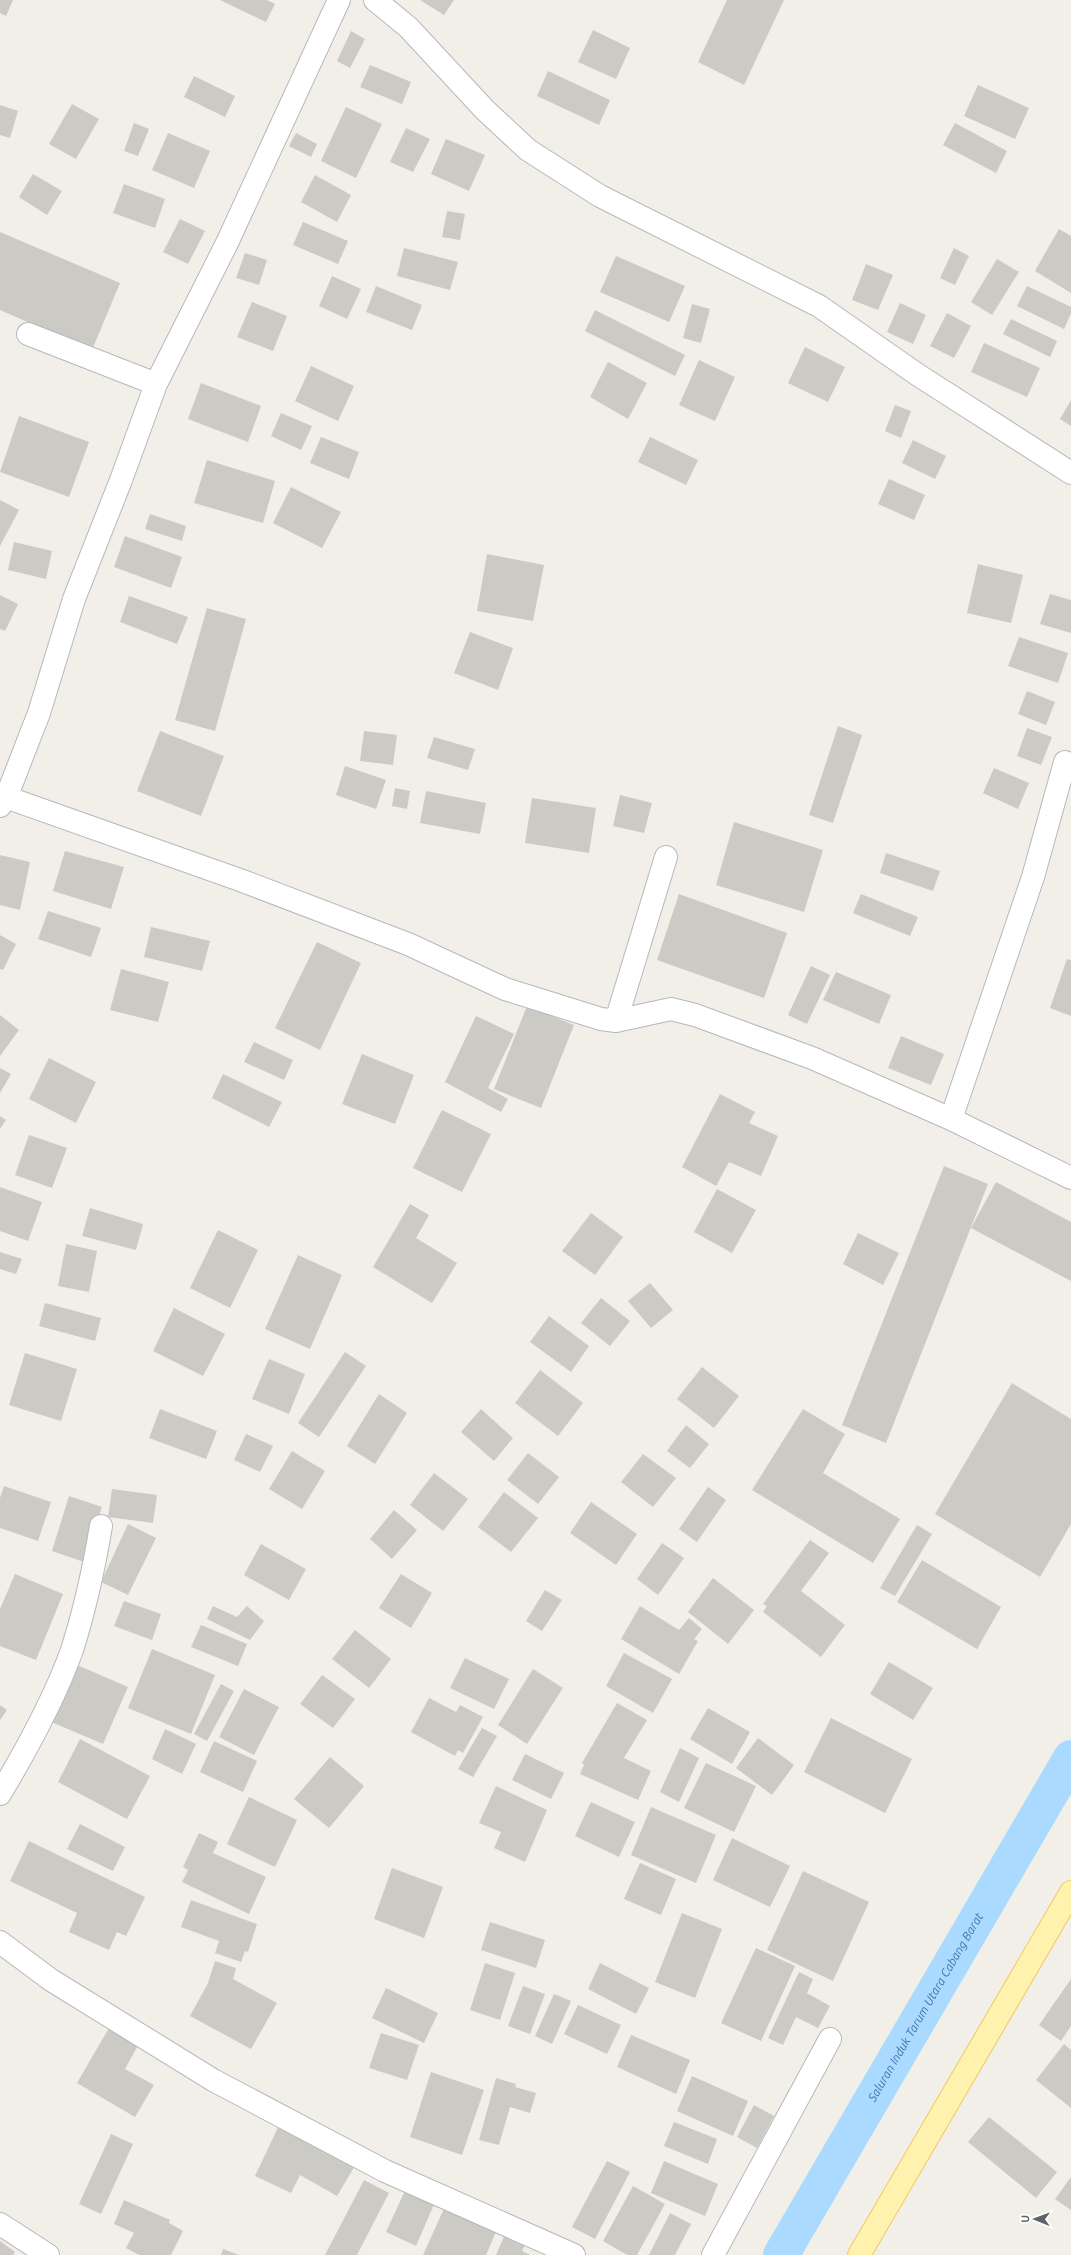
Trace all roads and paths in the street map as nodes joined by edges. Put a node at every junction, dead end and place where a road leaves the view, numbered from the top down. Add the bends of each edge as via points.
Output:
1 (339, 0) edge
2 (375, 0) edge
3 (28, 334) dead end
4 (156, 384) junction
5 (1071, 474) edge
6 (1065, 762) dead end
7 (2, 800) edge
8 (666, 857) dead end
9 (616, 1021) junction
10 (950, 1119) junction
11 (1071, 1178) edge
12 (101, 1526) dead end
13 (0, 1794) edge
14 (1071, 1892) edge
15 (0, 1942) edge
16 (830, 2039) dead end
17 (0, 2224) edge
18 (48, 2255) edge
19 (574, 2255) edge
20 (713, 2255) edge
21 (859, 2255) edge

1 - 4 street via 227,243
2 - 5 street via 408,27 485,110 528,150 600,196 819,306 918,375
3 - 4 street
4 - 7 street via 74,599 39,713
6 - 10 street via 1033,876
7 - 9 street via 240,880 408,944 505,989 601,1019
8 - 9 street
9 - 10 street via 671,1008 695,1015 812,1058
10 - 11 street
12 - 13 street via 86,1604 71,1651 50,1700
14 - 21 main road
15 - 19 street via 51,1980 213,2080 384,2171
16 - 20 street
17 - 18 street

